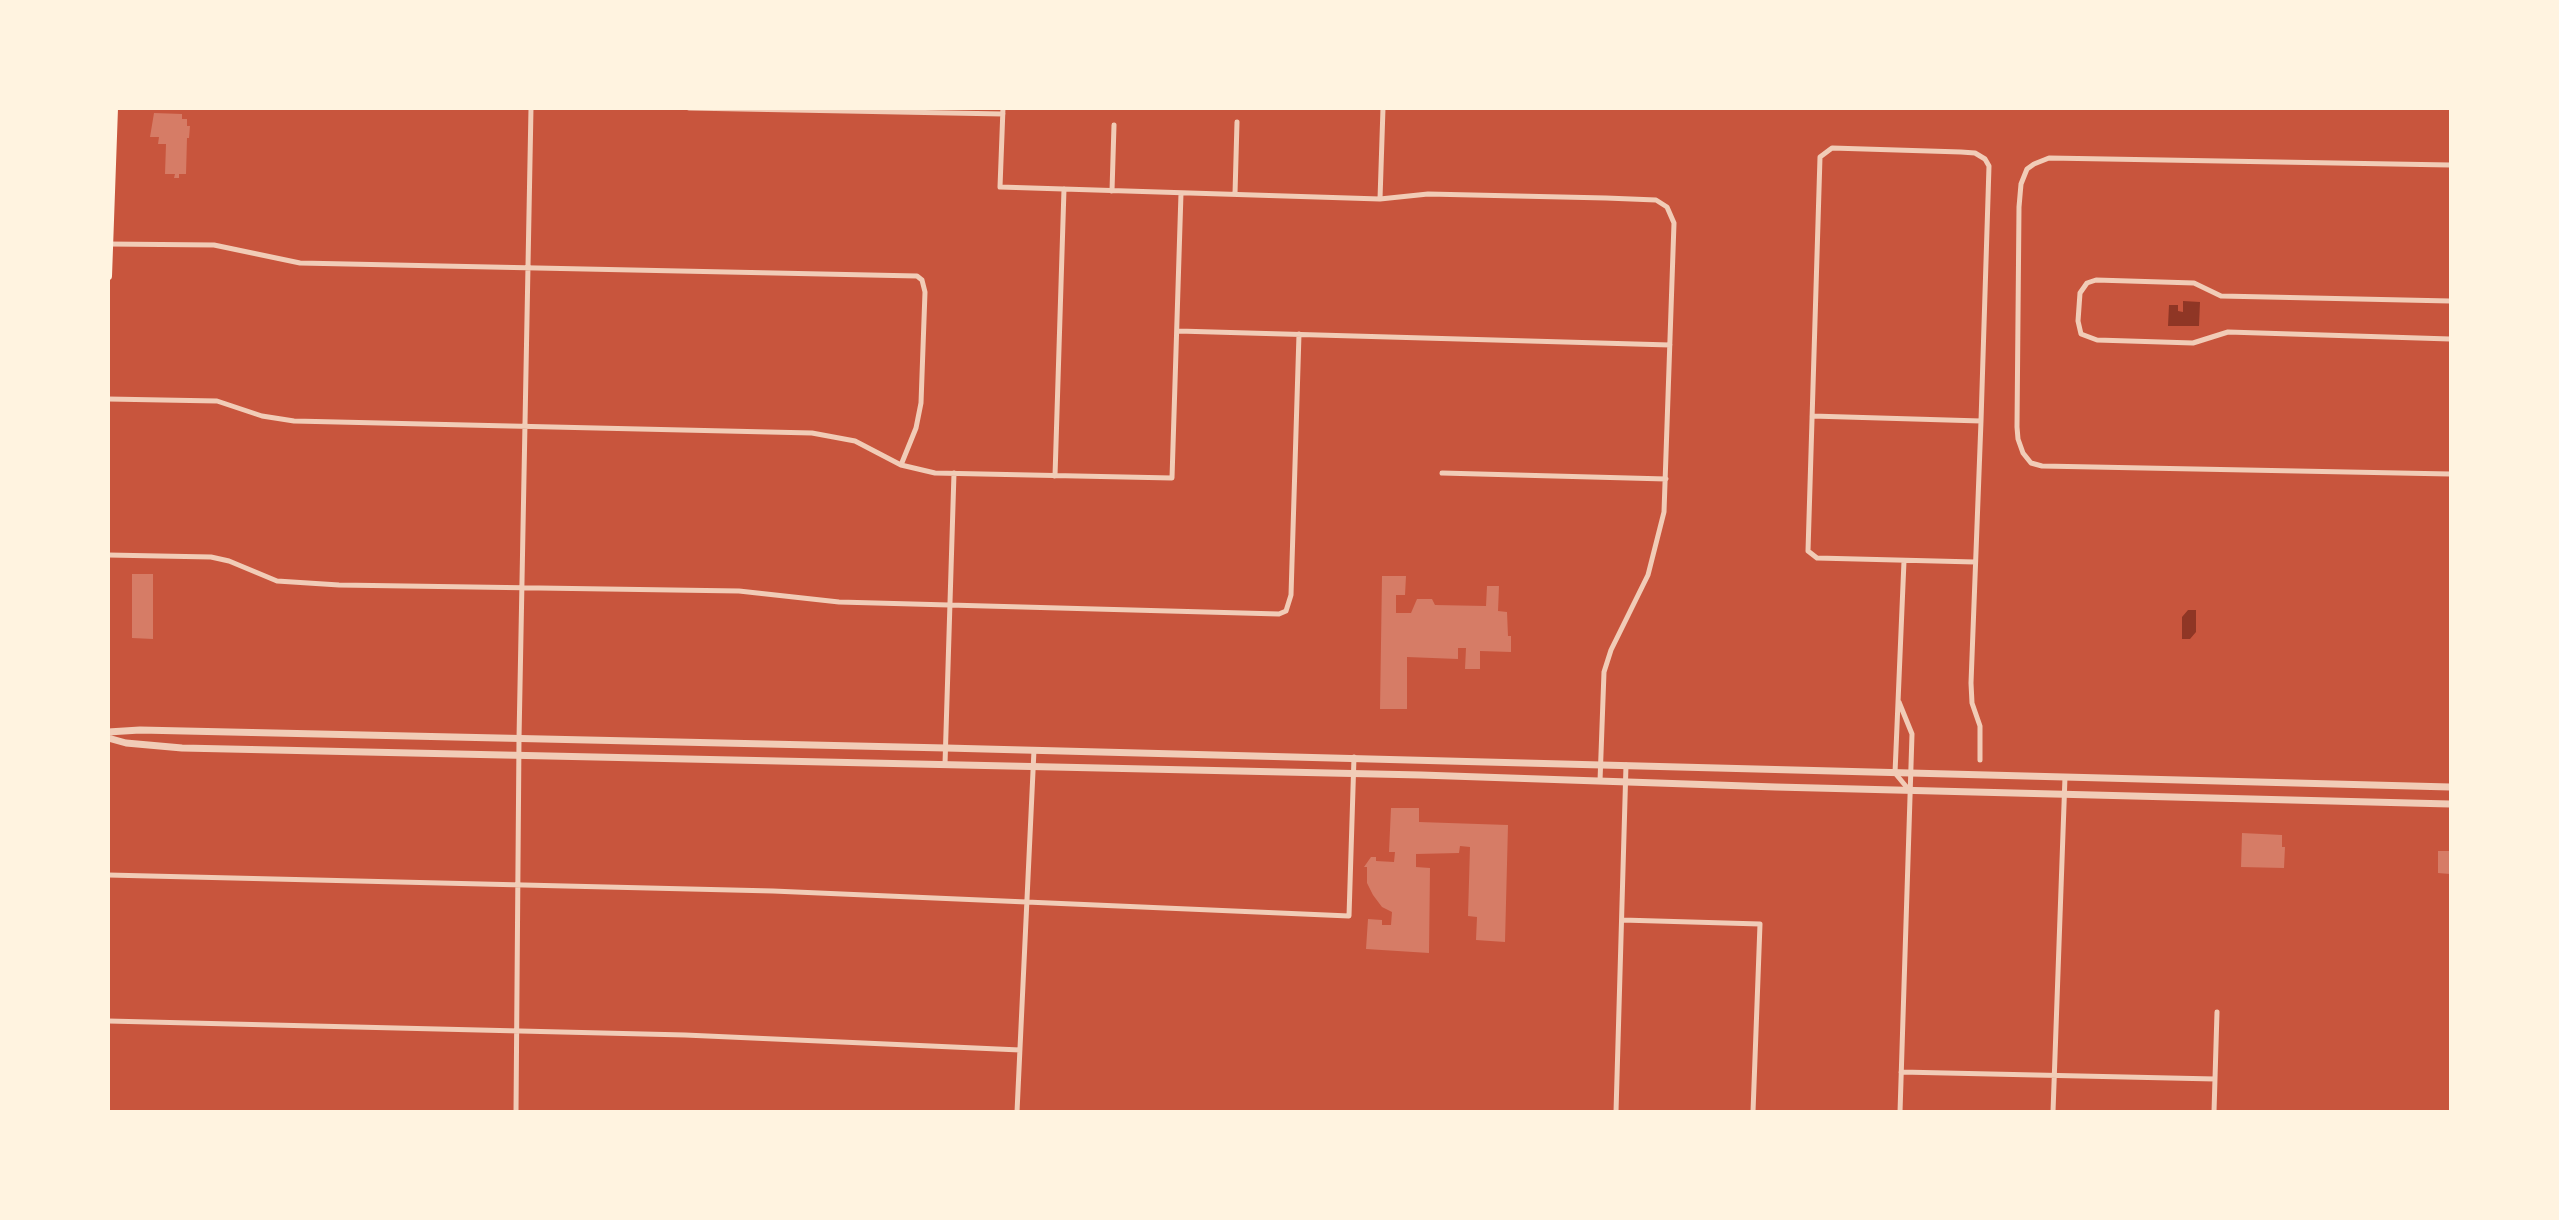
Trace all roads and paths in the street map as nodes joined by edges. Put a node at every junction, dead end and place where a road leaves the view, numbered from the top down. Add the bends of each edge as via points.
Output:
1 (114, 108) edge
2 (531, 108) edge
3 (689, 108) edge
4 (1383, 108) edge
5 (1003, 111) edge
6 (1237, 122) dead end
7 (1114, 125) dead end
8 (2451, 165) edge
9 (1064, 189) junction
10 (1112, 191) junction
11 (1181, 193) junction
12 (1235, 194) junction
13 (1380, 199) junction
14 (109, 244) edge
15 (528, 267) junction
16 (108, 276) edge
17 (2451, 300) edge
18 (1178, 331) junction
19 (1299, 334) junction
20 (2451, 339) edge
21 (1670, 345) junction
22 (108, 399) edge
23 (1812, 416) junction
24 (1981, 421) junction
25 (525, 427) junction
26 (901, 465) junction
27 (1442, 472) dead end
28 (954, 473) junction
29 (2451, 474) edge
30 (1055, 476) junction
31 (1666, 479) junction
32 (108, 555) edge
33 (1904, 561) junction
34 (1975, 562) junction
35 (522, 588) junction
36 (950, 605) junction
37 (1899, 702) junction
38 (108, 732) edge
39 (108, 738) edge
40 (519, 739) junction
41 (946, 748) junction
42 (1034, 750) junction
43 (519, 756) junction
44 (1354, 757) junction
45 (1422, 759) junction
46 (1980, 760) dead end
47 (1524, 762) junction
48 (1549, 763) junction
49 (945, 764) junction
50 (1601, 764) junction
51 (1626, 765) junction
52 (1034, 766) junction
53 (1895, 773) junction
54 (1911, 773) junction
55 (1354, 774) junction
56 (1421, 775) junction
57 (2065, 777) junction
58 (1524, 778) junction
59 (1548, 779) junction
60 (1600, 781) junction
61 (1626, 781) junction
62 (2451, 787) edge
63 (1910, 791) junction
64 (2064, 795) junction
65 (2451, 804) edge
66 (108, 875) edge
67 (518, 885) junction
68 (1027, 902) junction
69 (1622, 920) junction
70 (2217, 1012) dead end
71 (108, 1021) edge
72 (516, 1031) junction
73 (1020, 1050) junction
74 (1901, 1072) junction
75 (2054, 1075) junction
76 (2215, 1079) junction
77 (516, 1111) edge
78 (1017, 1111) edge
79 (1616, 1111) edge
80 (1754, 1111) edge
81 (1900, 1111) edge
82 (2053, 1111) edge
83 (2214, 1111) edge

1 - 14 main road
2 - 15 street
3 - 5 street
4 - 13 street
5 - 9 street via 1000,187
6 - 12 street
7 - 10 street
8 - 29 street via 2049,158 2034,164 2026,169 2019,207 2017,427 2023,453 2031,463 2042,466
9 - 10 street
9 - 30 street
10 - 11 street
11 - 12 street
11 - 18 street
12 - 13 street
13 - 21 street via 1428,194 1656,200 1667,207 1674,223
14 - 15 street via 214,245 300,263
14 - 16 main road
15 - 25 street
15 - 26 street via 910,275 922,280 922,403
17 - 20 street via 2221,296 2194,283 2096,280 2080,293 2078,321 2081,334 2097,340 2193,343 2228,332
18 - 19 street
18 - 30 street via 1171,478
19 - 21 street
19 - 36 street via 1292,595 1286,611
21 - 31 street
22 - 25 street via 217,401 294,421
23 - 24 street
23 - 24 street via 1821,157 1832,148 1907,150 1975,153 1989,166
23 - 33 street via 1808,551 1817,558
24 - 34 street
25 - 26 street via 812,433 855,441
25 - 35 street
26 - 28 street
27 - 31 street
28 - 30 street
28 - 36 street
31 - 50 street via 1664,512 1648,575 1604,672
32 - 35 street via 211,557 277,581
33 - 34 street
33 - 37 street
34 - 46 street via 1971,684 1980,726
35 - 36 street via 739,591 839,602
35 - 40 street
36 - 41 street
37 - 53 street
37 - 54 street via 1912,734
38 - 40 street
39 - 43 street via 182,748
40 - 41 street
40 - 43 street
41 - 42 street
41 - 49 street
42 - 44 street
42 - 52 street
43 - 49 street
43 - 67 street
44 - 45 street
44 - 55 street
45 - 47 street
45 - 56 street
47 - 48 street
47 - 58 street
48 - 50 street
48 - 59 street
49 - 52 street
50 - 51 street
50 - 60 street
51 - 53 street
51 - 61 street
52 - 55 street
52 - 68 street
53 - 54 street
53 - 63 street
54 - 57 street
54 - 63 street
55 - 56 street
55 - 68 street via 1349,916
56 - 58 street
57 - 62 street
57 - 64 street
58 - 59 street
59 - 60 street
60 - 61 street
61 - 63 street
61 - 69 street
63 - 64 street
63 - 74 street
64 - 65 street
64 - 75 street
66 - 67 street
67 - 68 street
67 - 72 street
68 - 73 street
69 - 79 street
69 - 80 street via 1760,924
70 - 76 street
71 - 72 street
72 - 73 street
72 - 77 street
73 - 78 street
74 - 75 street
74 - 81 street
75 - 76 street
75 - 82 street
76 - 83 street

